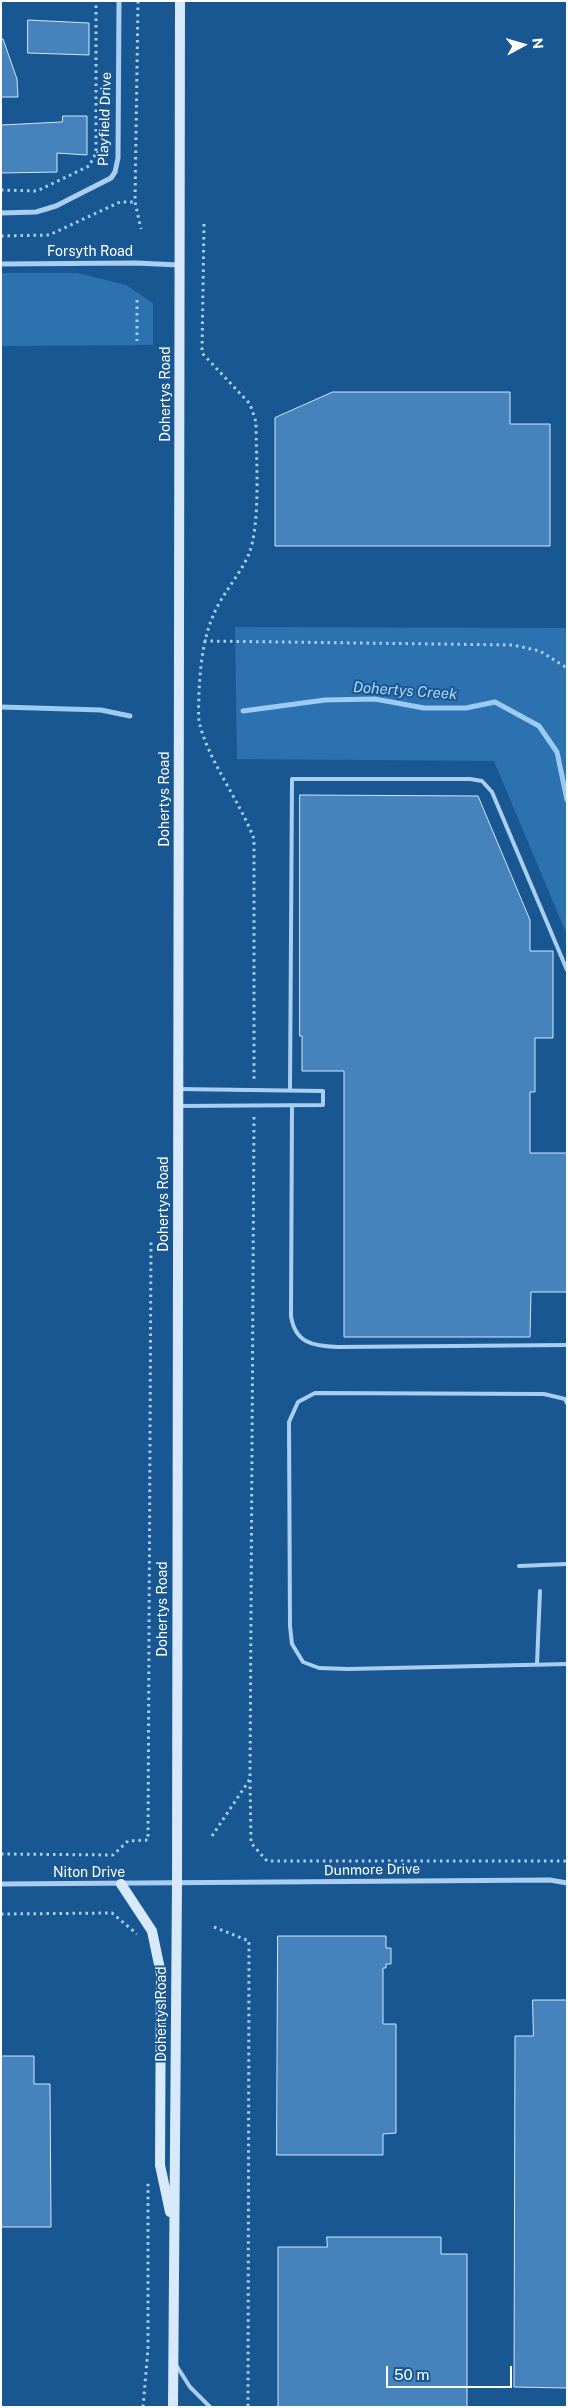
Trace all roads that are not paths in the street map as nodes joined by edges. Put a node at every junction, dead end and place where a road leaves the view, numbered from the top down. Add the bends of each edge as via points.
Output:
1 (119, 1) edge
2 (180, 1) edge
3 (1, 213) edge
4 (1, 264) edge
5 (179, 265) junction
6 (567, 970) edge
7 (178, 1089) junction
8 (290, 1090) junction
9 (292, 1105) junction
10 (178, 1106) junction
11 (567, 1345) edge
12 (567, 1403) edge
13 (567, 1564) edge
14 (519, 1566) dead end
15 (540, 1591) dead end
16 (537, 1664) junction
17 (567, 1664) edge
18 (567, 1883) edge
19 (1, 1884) edge
20 (121, 1884) junction
21 (176, 1884) junction
22 (174, 2230) junction
23 (173, 2361) junction
24 (173, 2407) edge
25 (210, 2407) edge

1 - 3 street, Playfield Drive via 116,172 101,185 56,206 36,212
2 - 5 main road, Dohertys Road
4 - 5 street, Forsyth Road
5 - 7 main road, Dohertys Road
6 - 8 lane via 487,785 470,779 292,779
7 - 8 lane
7 - 10 main road, Dohertys Road
8 - 9 lane via 323,1090 323,1105
9 - 10 lane
9 - 11 lane via 291,1316 295,1331 304,1341 318,1346
10 - 21 main road, Dohertys Road
12 - 16 lane via 565,1399 544,1394 315,1393 298,1402 289,1422 290,1626 292,1644 304,1662 319,1668 348,1670
13 - 14 lane
15 - 16 lane
16 - 17 lane
18 - 21 street, Dunmore Drive via 550,1880
19 - 20 street, Niton Drive
20 - 21 street, Niton Drive
20 - 22 main road via 152,1930 161,1974 160,2165
21 - 22 main road, Dohertys Road
22 - 23 main road, Dohertys Road
23 - 24 main road, Dohertys Road
23 - 25 lane via 190,2387

